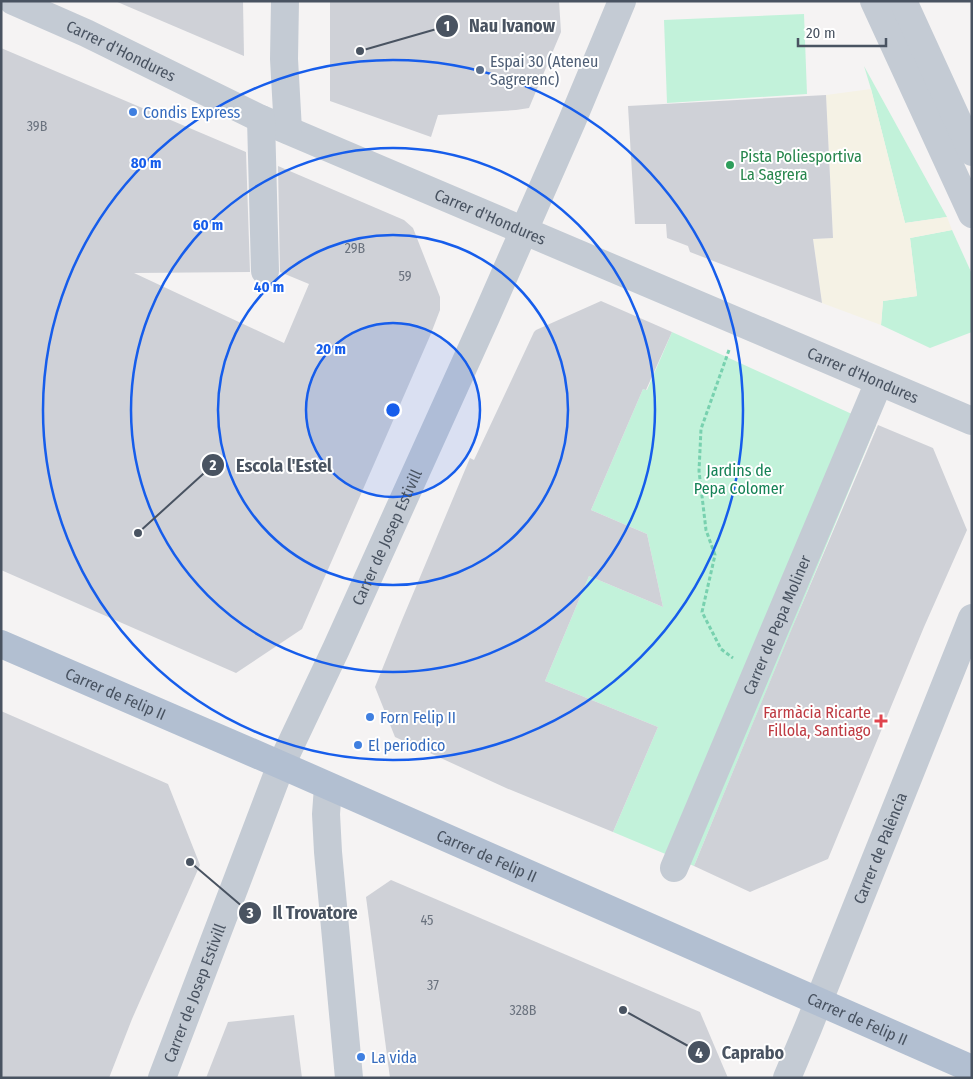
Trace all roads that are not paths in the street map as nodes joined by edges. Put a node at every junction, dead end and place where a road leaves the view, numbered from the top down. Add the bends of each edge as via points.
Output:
1 (13, 1) edge
2 (285, 1) edge
3 (622, 1) edge
4 (874, 1) edge
5 (903, 1) edge
6 (261, 119) junction
7 (288, 130) junction
8 (972, 152) edge
9 (972, 214) edge
10 (524, 230) junction
11 (265, 271) dead end
12 (879, 382) junction
13 (972, 421) edge
14 (972, 618) edge
15 (1, 644) edge
16 (281, 765) junction
17 (328, 787) junction
18 (674, 868) dead end
19 (818, 1002) junction
20 (972, 1069) edge
21 (162, 1078) edge
22 (349, 1078) edge
23 (787, 1078) edge

1 - 6 street, Carrer d'Hondures via 86,32
2 - 7 street
3 - 10 street, Carrer de Josep Estivill
4 - 9 street
5 - 8 street
6 - 7 street, Carrer d'Hondures
6 - 11 street
7 - 10 street, Carrer d'Hondures
10 - 12 street, Carrer d'Hondures
10 - 16 street, Carrer de Josep Estivill
12 - 13 street, Carrer d'Hondures
12 - 18 street, Carrer de Pepa Moliner
14 - 19 street, Carrer de Palència
15 - 16 main road, Carrer de Felip II
16 - 17 main road, Carrer de Felip II
16 - 21 street, Carrer de Josep Estivill
17 - 19 main road, Carrer de Felip II
17 - 22 street via 328,852
19 - 20 main road, Carrer de Felip II
19 - 23 street, Carrer de Palència

